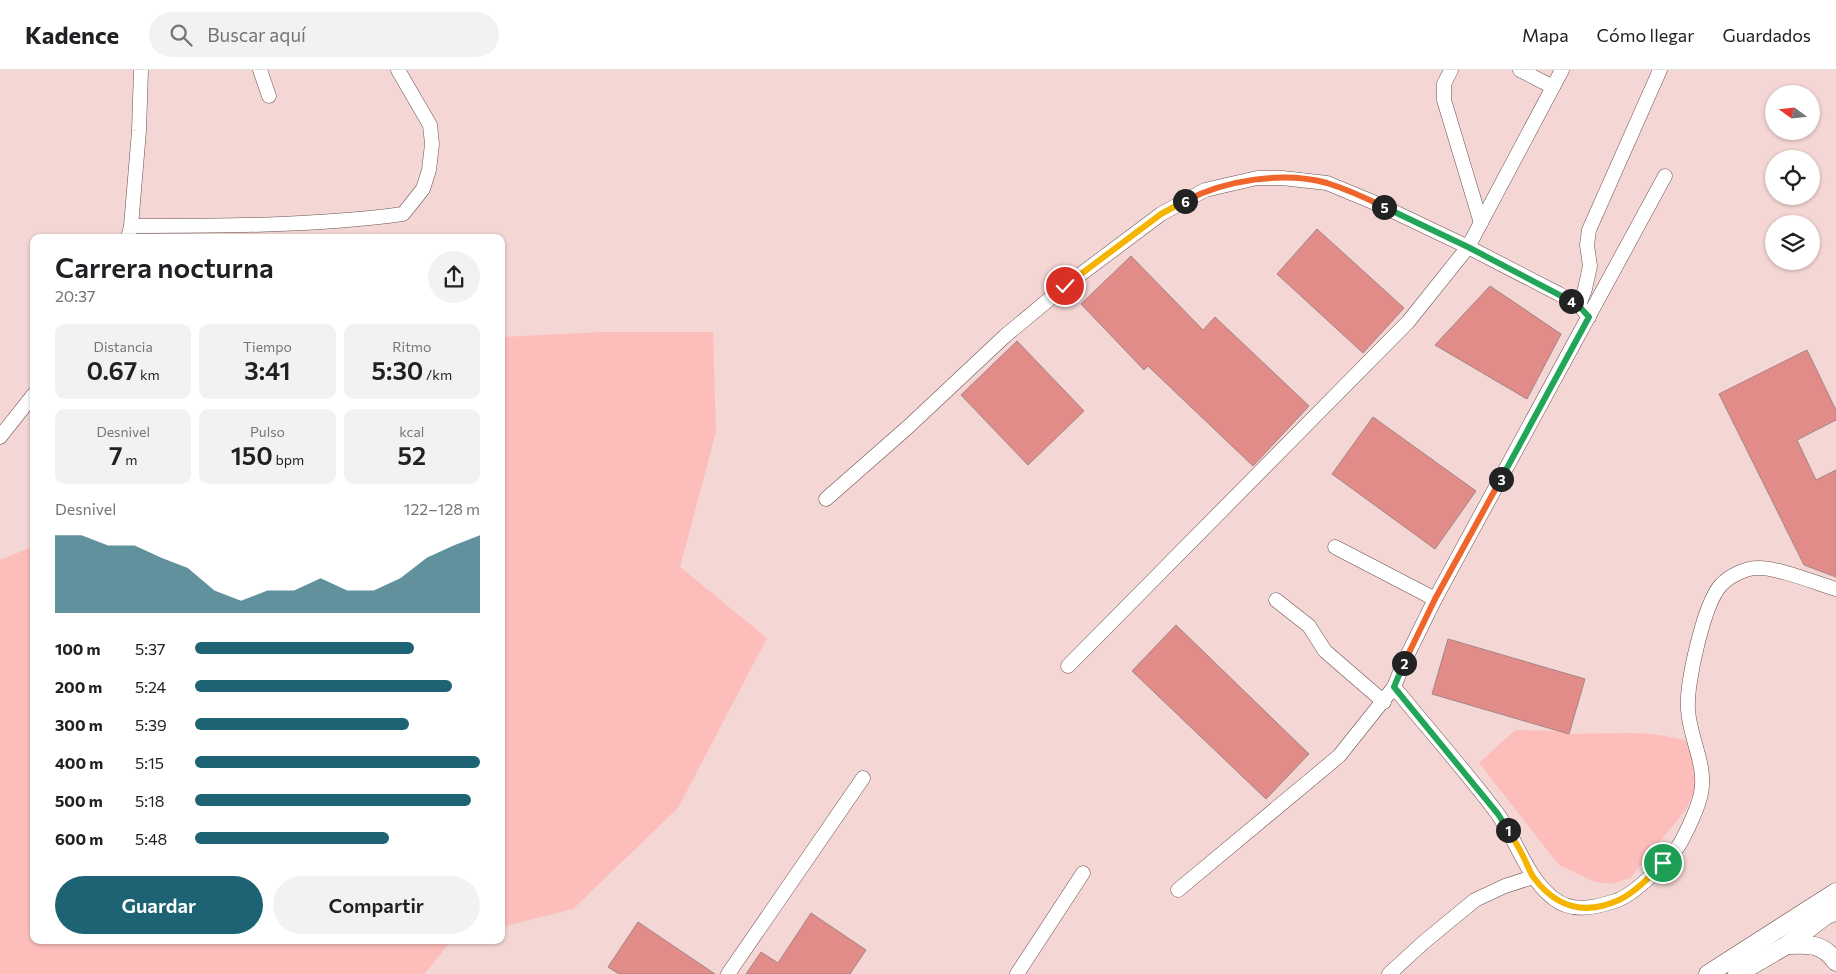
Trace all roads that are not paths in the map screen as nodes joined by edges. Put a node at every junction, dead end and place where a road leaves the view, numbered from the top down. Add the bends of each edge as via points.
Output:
1 (141, 70) edge
2 (260, 70) edge
3 (398, 70) edge
4 (1451, 70) edge
5 (1520, 70) edge
6 (1562, 70) edge
7 (1660, 70) edge
8 (1553, 87) junction
9 (269, 96) dead end
10 (1665, 176) dead end
11 (1481, 223) junction
12 (129, 232) edge
13 (1468, 247) junction
14 (1578, 305) junction
15 (1589, 317) junction
16 (30, 399) edge
17 (0, 438) edge
18 (826, 498) dead end
19 (1335, 547) dead end
20 (1836, 589) edge
21 (1435, 599) junction
22 (1276, 600) dead end
23 (1068, 666) dead end
24 (1394, 687) junction
25 (1384, 702) junction
26 (863, 778) dead end
27 (1083, 873) dead end
28 (1533, 877) junction
29 (1178, 890) dead end
30 (1836, 892) edge
31 (1836, 897) edge
32 (1817, 904) junction
33 (1836, 911) edge
34 (1787, 945) junction
35 (1836, 962) edge
36 (728, 974) edge
37 (1017, 974) edge
38 (1389, 974) edge
39 (1708, 974) edge
40 (1737, 974) edge

1 - 12 street via 139,131
2 - 9 street
3 - 12 street via 430,125 432,144 429,170 422,189 403,214
4 - 11 street via 1444,84 1444,100
5 - 8 street
6 - 8 street
7 - 14 street via 1589,230 1590,266
8 - 11 street
10 - 15 street
11 - 13 street
13 - 14 street
13 - 18 street via 1327,183 1257,178 1205,190 1161,214 1065,286
13 - 23 street via 1408,322
14 - 15 street
15 - 21 street
16 - 17 street
19 - 21 street
20 - 28 street via 1758,568 1739,572 1721,585 1710,605 1689,676 1688,711 1698,756 1701,793 1683,840 1639,887 1619,900 1600,906 1569,907 1553,898
21 - 24 street
22 - 25 street via 1309,626 1325,651
24 - 25 street
24 - 28 street via 1498,814
25 - 29 street via 1339,756
26 - 36 street
27 - 37 street
28 - 38 street via 1475,900
30 - 32 main road
31 - 32 main road
32 - 39 main road
33 - 34 main road
34 - 35 main road via 1820,947
34 - 40 main road

